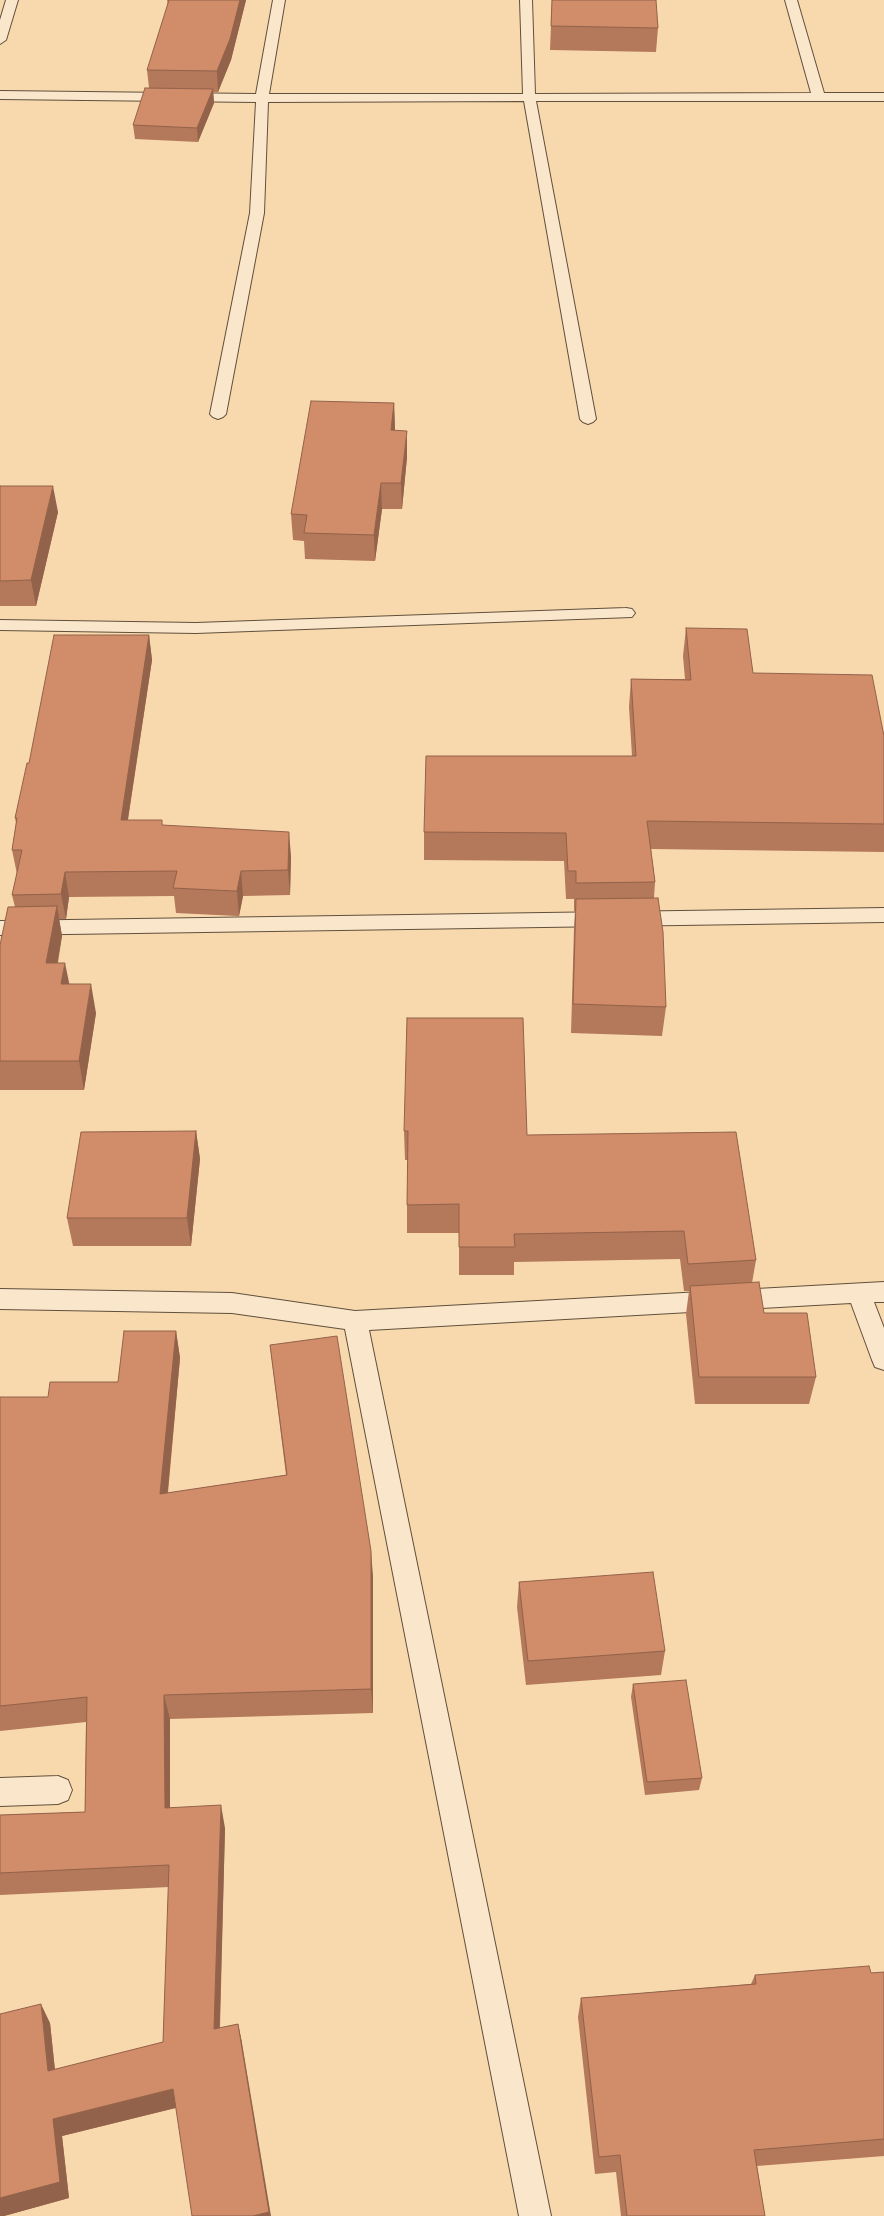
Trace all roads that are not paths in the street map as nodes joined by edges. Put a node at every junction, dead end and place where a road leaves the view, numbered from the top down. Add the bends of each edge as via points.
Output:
1 (12, 0) edge
2 (279, 0) edge
3 (526, 0) edge
4 (790, 0) edge
5 (0, 40) edge
6 (0, 94) edge
7 (529, 96) junction
8 (884, 97) edge
9 (262, 98) junction
10 (819, 98) junction
11 (218, 414) dead end
12 (588, 419) dead end
13 (626, 613) dead end
14 (0, 625) edge
15 (884, 915) edge
16 (0, 928) edge
17 (884, 1292) edge
18 (858, 1293) junction
19 (0, 1299) edge
20 (355, 1321) junction
21 (884, 1360) edge
22 (58, 1790) dead end
23 (0, 1792) edge
24 (535, 2216) edge

1 - 5 street
2 - 9 street
3 - 7 street
4 - 10 street
6 - 9 street
7 - 9 street
7 - 10 street
7 - 12 street
8 - 10 street
9 - 11 street via 257,214
13 - 14 street via 196,628
15 - 16 street
17 - 18 street
18 - 20 street
18 - 21 street
19 - 20 street via 232,1303
20 - 24 street
22 - 23 street

